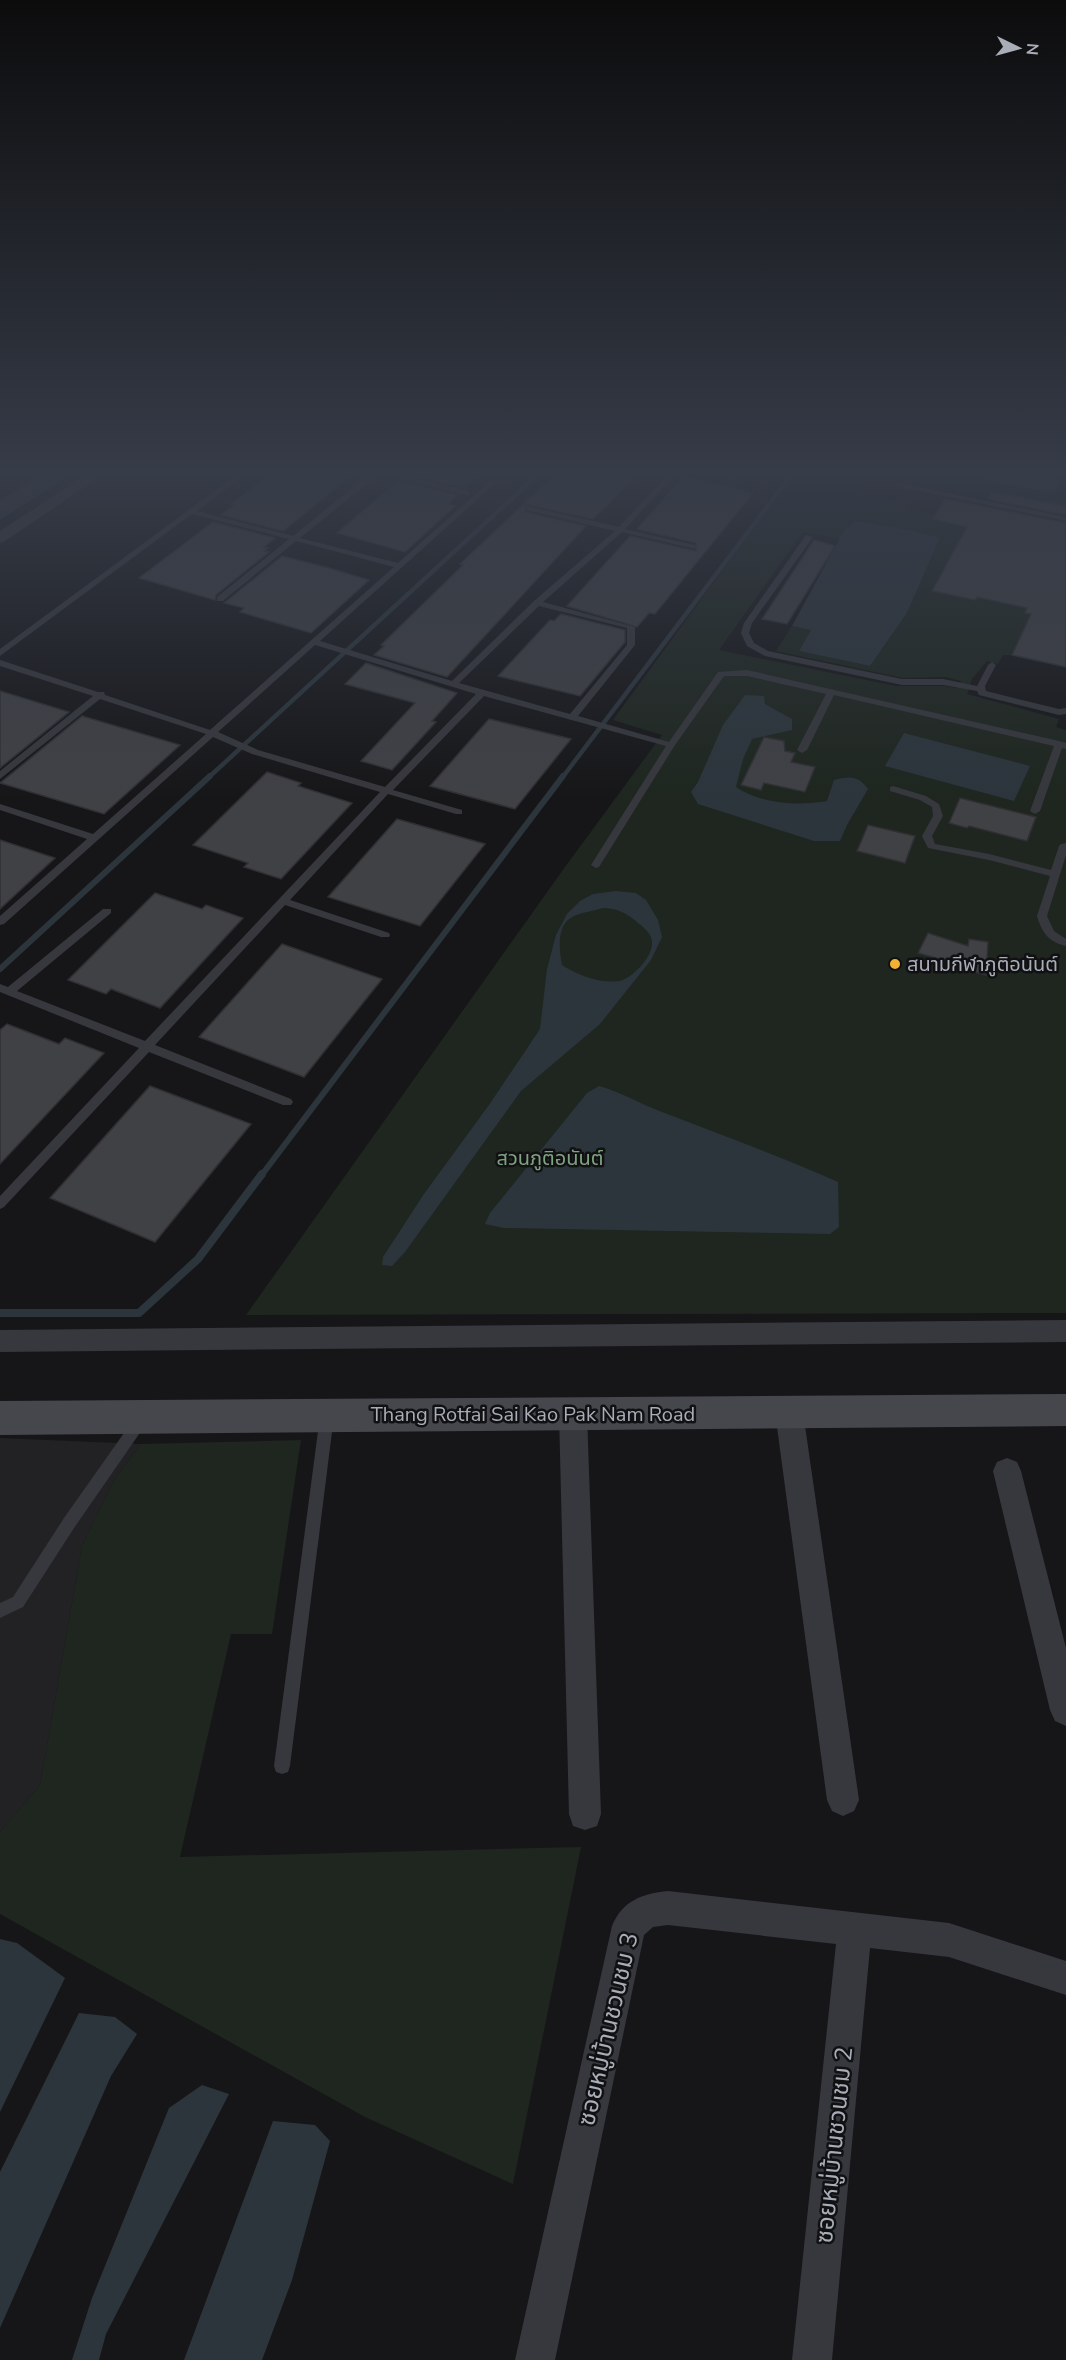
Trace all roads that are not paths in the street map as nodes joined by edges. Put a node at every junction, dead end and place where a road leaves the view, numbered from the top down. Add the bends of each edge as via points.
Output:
1 (98, 580) edge
2 (242, 580) edge
3 (383, 580) edge
4 (563, 580) edge
5 (778, 580) edge
6 (219, 599) dead end
7 (537, 603) junction
8 (313, 642) junction
9 (0, 654) edge
10 (0, 663) edge
11 (992, 665) dead end
12 (453, 685) junction
13 (981, 689) junction
14 (831, 692) junction
15 (482, 693) junction
16 (101, 694) junction
17 (1066, 711) edge
18 (572, 717) junction
19 (212, 733) junction
20 (671, 745) junction
21 (1063, 745) edge
22 (802, 750) dead end
23 (0, 776) edge
24 (893, 789) dead end
25 (387, 790) junction
26 (0, 807) edge
27 (1035, 811) dead end
28 (459, 812) dead end
29 (95, 838) junction
30 (1064, 846) dead end
31 (596, 865) dead end
32 (1053, 874) junction
33 (284, 901) junction
34 (107, 911) dead end
35 (0, 922) edge
36 (385, 934) dead end
37 (1066, 943) edge
38 (6, 989) edge
39 (148, 1046) junction
40 (287, 1102) dead end
41 (0, 1204) edge
42 (1066, 1330) edge
43 (0, 1341) edge
44 (1066, 1410) edge
45 (789, 1412) junction
46 (573, 1414) junction
47 (327, 1415) junction
48 (144, 1417) junction
49 (0, 1418) edge
50 (1007, 1471) dead end
51 (0, 1611) edge
52 (1055, 1625) edge
53 (1066, 1710) edge
54 (282, 1766) dead end
55 (843, 1800) dead end
56 (585, 1814) dead end
57 (855, 1929) junction
58 (1066, 1978) edge
59 (535, 2360) edge
60 (812, 2360) edge

1 - 9 lane
2 - 6 lane
3 - 8 lane
4 - 7 lane
5 - 13 lane via 745,633 750,644 765,653 902,682 943,682
7 - 12 lane
7 - 18 lane via 631,627 632,645
8 - 12 lane
8 - 19 lane
10 - 16 lane
11 - 13 lane
12 - 15 lane
13 - 17 lane via 982,693 996,697
14 - 20 lane via 747,673 722,674
14 - 21 lane
14 - 22 lane
15 - 18 lane
15 - 25 lane
16 - 19 lane
16 - 23 lane
18 - 20 lane
19 - 25 lane via 255,752
19 - 29 lane
20 - 31 lane
21 - 27 lane
24 - 32 lane via 936,806 938,816 927,836 932,846
25 - 28 lane
25 - 33 lane
26 - 29 lane
29 - 35 lane
30 - 32 lane
32 - 37 lane via 1042,916 1054,940
33 - 36 lane
33 - 39 lane
34 - 38 lane
38 - 39 lane
39 - 40 lane
39 - 41 lane
42 - 43 street
44 - 45 main road, Thang Rotfai Sai Kao Pak Nam Road
45 - 46 main road, Thang Rotfai Sai Kao Pak Nam Road
45 - 55 street
46 - 47 main road, Thang Rotfai Sai Kao Pak Nam Road
46 - 56 street
47 - 48 main road, Thang Rotfai Sai Kao Pak Nam Road
47 - 54 lane
48 - 49 main road, Thang Rotfai Sai Kao Pak Nam Road
48 - 51 lane via 18,1602
50 - 52 street
52 - 53 street
57 - 58 street, ซอยหมู่บ้านชวนชม 3 via 949,1940
57 - 59 street, ซอยหมู่บ้านชวนชม 3 via 668,1908 645,1911 629,1926
57 - 60 street, ซอยหมู่บ้านชวนชม 2

